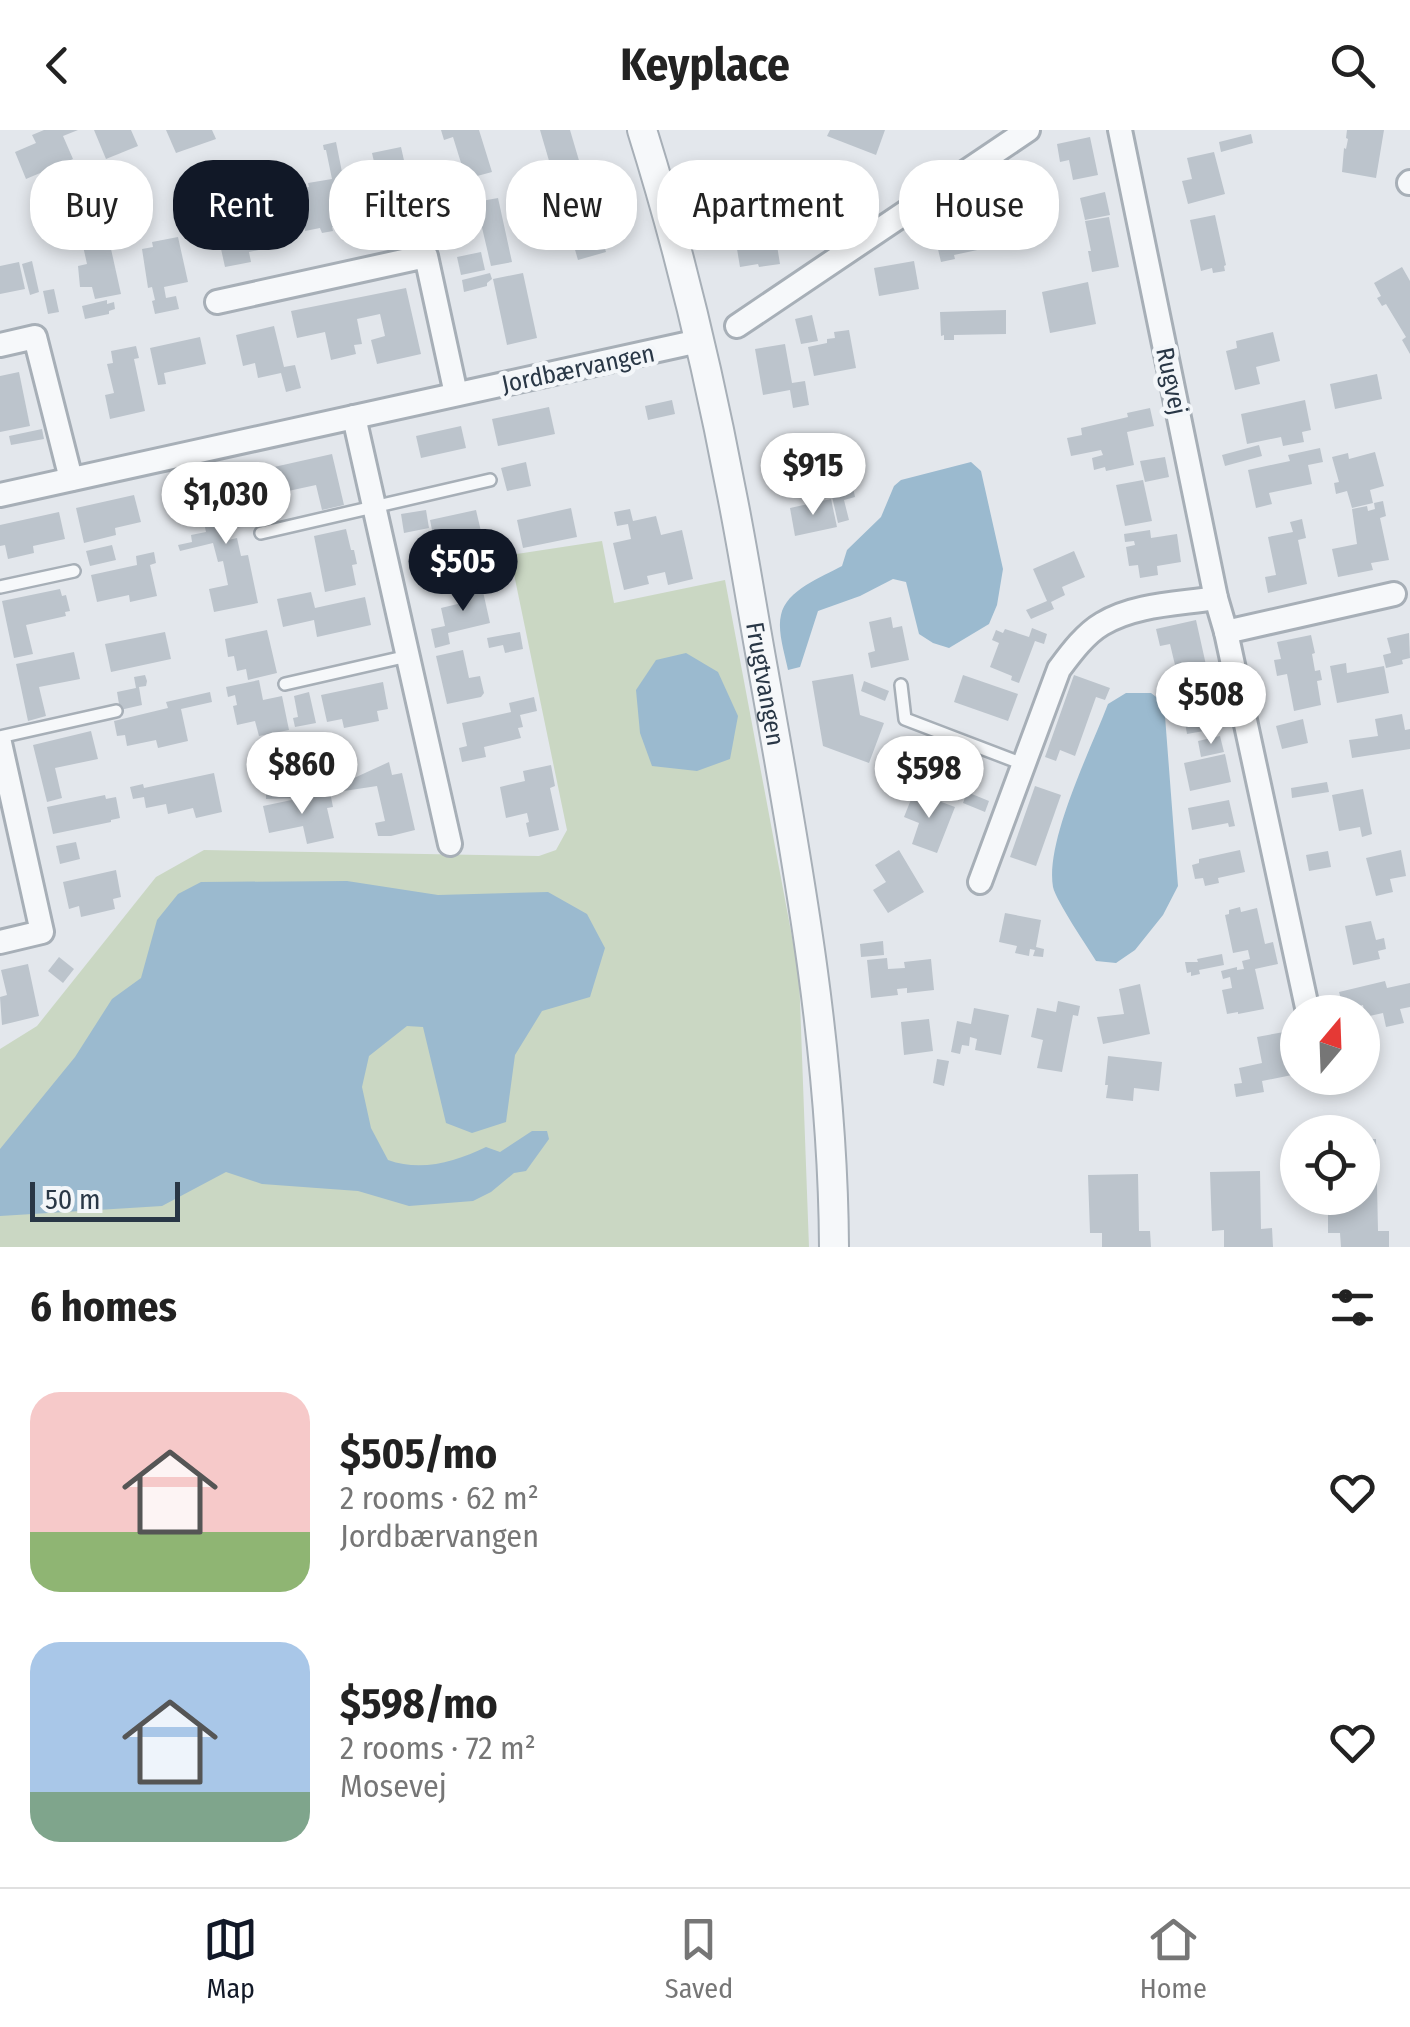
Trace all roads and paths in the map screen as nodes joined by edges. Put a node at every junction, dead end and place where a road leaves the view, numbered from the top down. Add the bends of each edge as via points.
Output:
1 (642, 130) edge
2 (1028, 130) edge
3 (1120, 130) edge
4 (216, 302) dead end
5 (737, 326) dead end
6 (700, 341) junction
7 (0, 344) edge
8 (456, 394) junction
9 (354, 417) junction
10 (71, 479) junction
11 (490, 480) dead end
12 (0, 495) edge
13 (374, 507) junction
14 (261, 533) dead end
15 (74, 571) dead end
16 (0, 588) edge
17 (1394, 594) dead end
18 (1216, 598) junction
19 (1226, 632) junction
20 (408, 656) junction
21 (285, 684) dead end
22 (901, 686) dead end
23 (116, 712) dead end
24 (0, 740) edge
25 (1024, 764) junction
26 (450, 844) dead end
27 (980, 882) dead end
28 (0, 942) edge
29 (1304, 995) edge
30 (834, 1247) edge

1 - 6 street, Frugtvangen
2 - 5 street
3 - 18 street, Rugvej
4 - 8 street via 426,256
6 - 8 street, Jordbærvangen
6 - 30 street, Frugtvangen via 813,966
7 - 10 street via 36,337
8 - 9 street, Jordbærvangen
9 - 10 street, Jordbærvangen
9 - 13 street
10 - 12 street, Jordbærvangen
11 - 13 lane
13 - 14 lane
13 - 20 street
15 - 16 lane
17 - 19 street
18 - 19 street, Rugvej
18 - 25 street via 1134,610 1100,625 1058,669
19 - 29 street, Rugvej
20 - 21 lane
20 - 26 street
22 - 25 lane via 905,720
23 - 24 lane
24 - 28 street via 42,932
25 - 27 street

